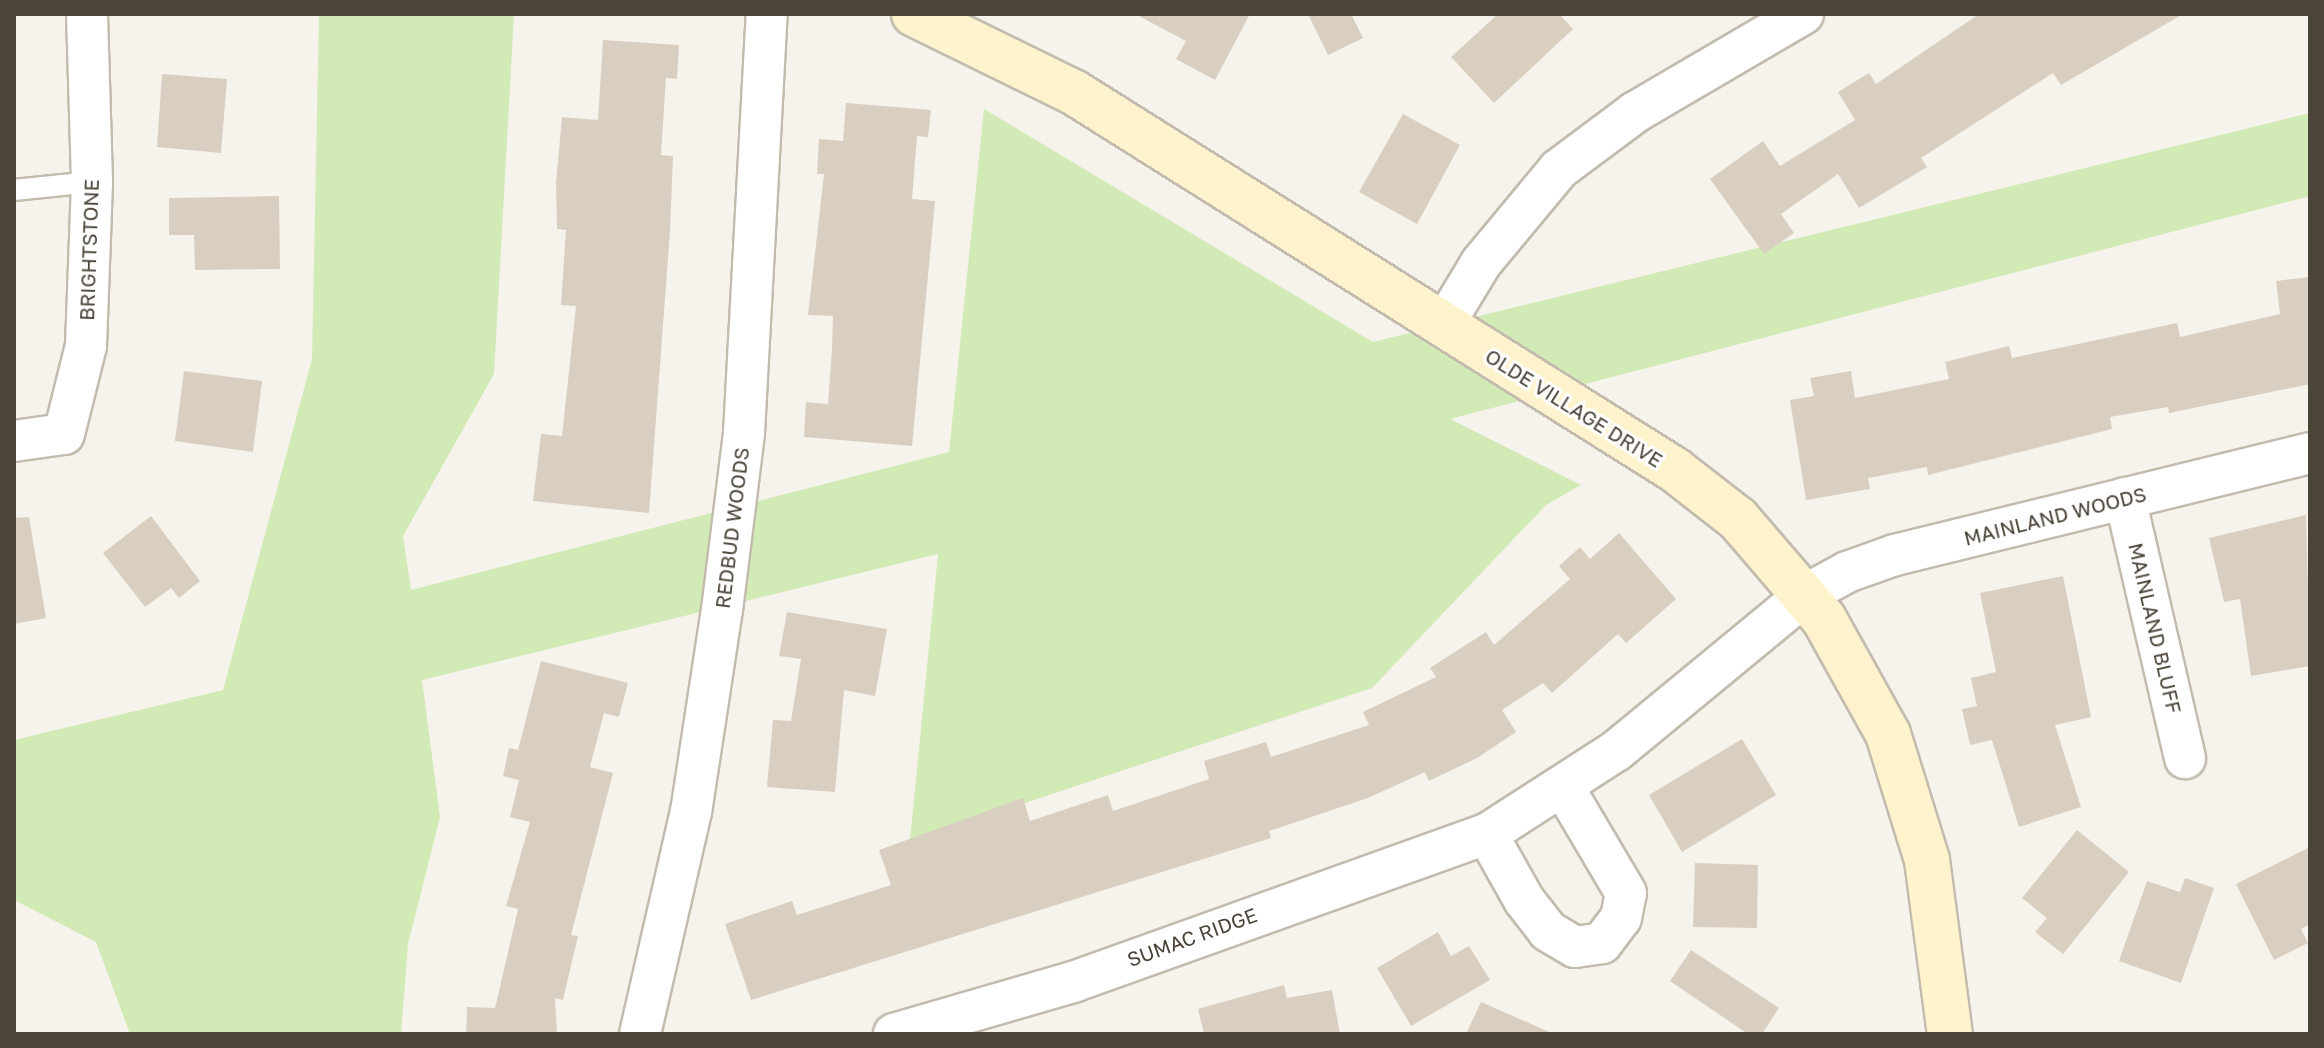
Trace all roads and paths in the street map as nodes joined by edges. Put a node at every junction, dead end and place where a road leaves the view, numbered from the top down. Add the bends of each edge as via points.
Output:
1 (87, 14) edge
2 (767, 14) edge
3 (914, 14) edge
4 (1803, 14) edge
5 (92, 182) junction
6 (14, 190) edge
7 (1443, 326) junction
8 (14, 441) edge
9 (2310, 453) edge
10 (2125, 498) junction
11 (1805, 595) junction
12 (2185, 758) dead end
13 (1564, 788) junction
14 (1487, 834) junction
15 (640, 1034) edge
16 (894, 1034) edge
17 (1950, 1034) edge

1 - 5 street, BRIGHTSTONE
2 - 15 street, REDBUD WOODS via 744,433 722,610 691,812
3 - 7 street, OLDE VILLAGE DRIVE via 1075,93
4 - 7 street via 1634,113 1559,169 1481,263
5 - 6 lane
5 - 8 street, BRIGHTSTONE via 86,346 64,434
7 - 11 street, OLDE VILLAGE DRIVE via 1675,470 1738,519
9 - 10 street, MAINLAND WOODS
10 - 11 street, MAINLAND WOODS via 1895,555
10 - 12 street, MAINLAND BLUFF
11 - 13 street, SUMAC RIDGE
11 - 17 street, OLDE VILLAGE DRIVE via 1859,675 1911,796 1927,860
13 - 14 street, SUMAC RIDGE
13 - 14 street via 1626,893 1621,918 1602,943 1575,947 1548,931
14 - 16 street, SUMAC RIDGE via 1073,982

